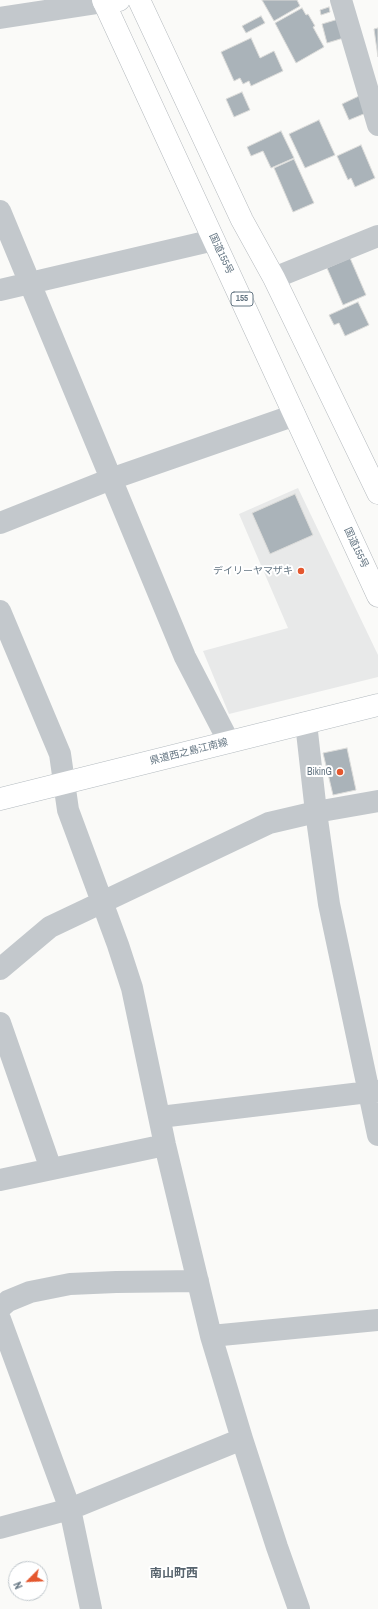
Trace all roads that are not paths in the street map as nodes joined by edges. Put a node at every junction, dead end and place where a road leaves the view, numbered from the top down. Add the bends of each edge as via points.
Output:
1 (139, 0) edge
2 (341, 0) edge
3 (108, 1) edge
4 (0, 18) edge
5 (378, 125) edge
6 (0, 211) edge
7 (378, 236) edge
8 (214, 240) junction
9 (274, 278) junction
10 (30, 282) junction
11 (0, 290) edge
12 (295, 415) junction
13 (111, 480) junction
14 (378, 493) edge
15 (0, 523) edge
16 (378, 596) edge
17 (0, 611) edge
18 (378, 705) edge
19 (306, 723) junction
20 (229, 742) junction
21 (64, 784) junction
22 (0, 799) edge
23 (378, 801) edge
24 (316, 812) junction
25 (102, 903) junction
26 (0, 969) edge
27 (0, 1023) edge
28 (374, 1092) edge
29 (160, 1117) junction
30 (378, 1135) edge
31 (165, 1145) junction
32 (51, 1169) junction
33 (0, 1180) edge
34 (198, 1281) junction
35 (0, 1308) edge
36 (0, 1319) edge
37 (378, 1320) edge
38 (211, 1336) junction
39 (242, 1439) junction
40 (70, 1509) junction
41 (0, 1528) edge
42 (91, 1609) edge
43 (299, 1609) edge

1 - 9 main road via 242,220
2 - 5 street
3 - 4 street
3 - 8 main road, 国道155号 / 155
6 - 10 street
7 - 9 street
8 - 10 street
8 - 12 main road, 国道155号 / 155
9 - 14 main road
10 - 11 street
10 - 13 street
12 - 13 street
12 - 16 main road, 国道155号 / 155
13 - 15 street
13 - 20 street via 185,657
17 - 21 street via 60,754
18 - 19 main road, 県道西之島江南線
19 - 20 main road, 県道西之島江南線
19 - 24 street
20 - 21 main road, 県道西之島江南線
21 - 22 main road, 県道西之島江南線
21 - 25 street via 68,810
23 - 24 street
24 - 25 street via 269,823
24 - 28 street via 329,904
25 - 26 street via 50,927
25 - 29 street via 132,988
27 - 32 street
28 - 29 street
28 - 30 street
29 - 31 street
31 - 32 street
31 - 34 street
32 - 33 street
34 - 35 street via 70,1284 30,1292 8,1301
34 - 38 street
36 - 40 street
37 - 38 street
38 - 39 street
39 - 40 street
39 - 43 street
40 - 41 street
40 - 42 street

